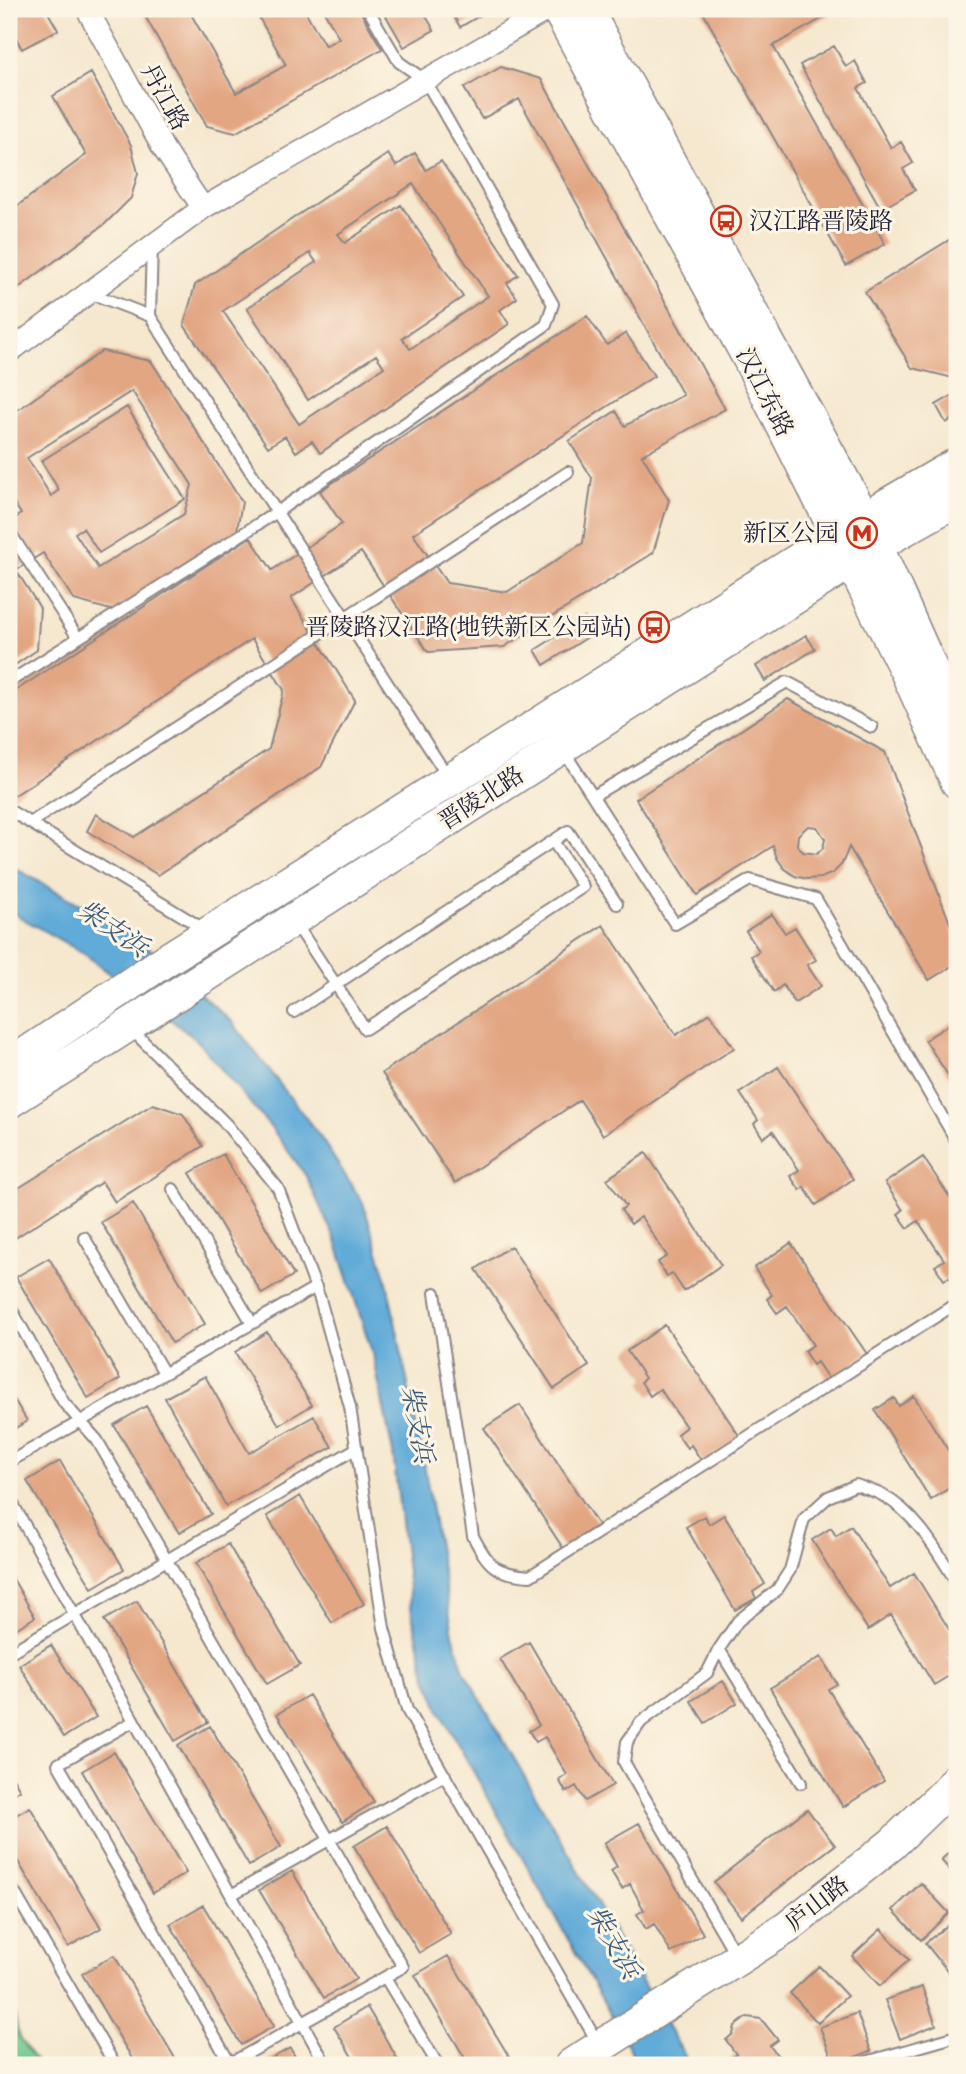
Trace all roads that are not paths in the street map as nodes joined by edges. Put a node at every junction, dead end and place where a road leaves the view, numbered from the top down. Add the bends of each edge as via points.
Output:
1 (87, 9) edge
2 (368, 9) edge
3 (549, 9) edge
4 (558, 9) edge
5 (586, 9) edge
6 (425, 80) junction
7 (203, 208) junction
8 (152, 245) junction
9 (89, 292) junction
10 (150, 316) junction
11 (9, 352) edge
12 (957, 464) edge
13 (568, 472) dead end
14 (957, 500) edge
15 (277, 513) junction
16 (9, 531) edge
17 (871, 532) junction
18 (844, 549) junction
19 (345, 617) junction
20 (78, 638) junction
21 (9, 682) edge
22 (957, 726) edge
23 (872, 727) dead end
24 (562, 747) junction
25 (450, 780) junction
26 (957, 782) edge
27 (593, 796) junction
28 (9, 810) edge
29 (30, 823) junction
30 (553, 841) junction
31 (617, 904) dead end
32 (293, 919) junction
33 (209, 933) junction
34 (336, 985) junction
35 (294, 1012) dead end
36 (140, 1017) junction
37 (9, 1065) edge
38 (9, 1102) edge
39 (957, 1142) edge
40 (173, 1189) dead end
41 (84, 1237) dead end
42 (316, 1287) junction
43 (435, 1293) dead end
44 (957, 1303) edge
45 (9, 1306) edge
46 (252, 1323) junction
47 (164, 1373) junction
48 (80, 1421) junction
49 (357, 1448) junction
50 (9, 1462) edge
51 (9, 1497) edge
52 (166, 1560) junction
53 (957, 1583) edge
54 (74, 1615) junction
55 (719, 1649) junction
56 (9, 1653) edge
57 (134, 1721) junction
58 (445, 1776) junction
59 (801, 1783) dead end
60 (952, 1790) edge
61 (330, 1840) junction
62 (9, 1883) edge
63 (231, 1895) junction
64 (738, 1959) junction
65 (385, 1977) junction
66 (302, 2022) junction
67 (957, 2036) edge
68 (606, 2044) junction
69 (115, 2065) edge
70 (229, 2065) edge
71 (326, 2065) edge
72 (438, 2065) edge
73 (571, 2065) edge
74 (863, 2065) edge

1 - 7 street, 丹江路 via 163,148
2 - 6 lane via 398,62
3 - 6 street
4 - 18 main road, 汉江东路 via 748,357
5 - 17 main road, 汉江东路
6 - 7 street
6 - 15 lane via 553,304 546,325
7 - 8 street
8 - 9 street
8 - 10 lane
9 - 10 lane
9 - 11 street
10 - 15 lane
12 - 17 main road, 晋陵北路
13 - 19 lane
14 - 17 main road, 晋陵北路
15 - 19 lane
15 - 20 lane
16 - 20 lane
17 - 18 main road, 晋陵北路
17 - 22 main road, 汉江东路
18 - 24 main road, 晋陵北路
18 - 25 main road, 晋陵北路
18 - 26 main road, 汉江东路
19 - 25 lane
19 - 29 lane
20 - 21 lane
23 - 27 lane via 787,682
24 - 27 lane
24 - 32 main road, 晋陵北路
25 - 33 main road, 晋陵北路
27 - 39 lane via 675,924 750,880 816,899
28 - 29 lane
29 - 33 lane
30 - 31 lane via 568,831
30 - 34 lane
30 - 34 lane via 583,887 365,1029
32 - 34 lane
32 - 36 main road, 晋陵北路
33 - 37 main road, 晋陵北路
34 - 35 lane
36 - 38 main road, 晋陵北路
36 - 42 lane via 278,1188
40 - 46 lane
41 - 47 lane
42 - 46 lane
42 - 49 lane via 351,1407
43 - 44 lane via 473,1536 485,1560 506,1574 530,1576
45 - 48 lane via 64,1402
46 - 47 lane
47 - 48 lane
48 - 50 lane
48 - 52 lane via 97,1440
49 - 52 lane
49 - 58 lane via 384,1628 407,1710
51 - 54 lane
52 - 54 lane
52 - 61 lane
53 - 55 lane via 911,1517 882,1496 856,1485 828,1497 804,1519 790,1570 777,1590 738,1621
54 - 56 lane
54 - 57 lane
55 - 59 lane
55 - 64 lane via 707,1673 641,1722 627,1742 624,1762
57 - 63 lane
57 - 70 lane via 58,1764
58 - 61 lane
58 - 68 lane
60 - 64 main road, 庐山路 via 788,1927
61 - 63 lane
61 - 65 lane via 403,1967
62 - 69 lane
63 - 66 lane
64 - 68 main road, 庐山路
65 - 66 lane
65 - 72 lane
66 - 70 lane
66 - 71 lane
67 - 74 lane
68 - 73 main road

